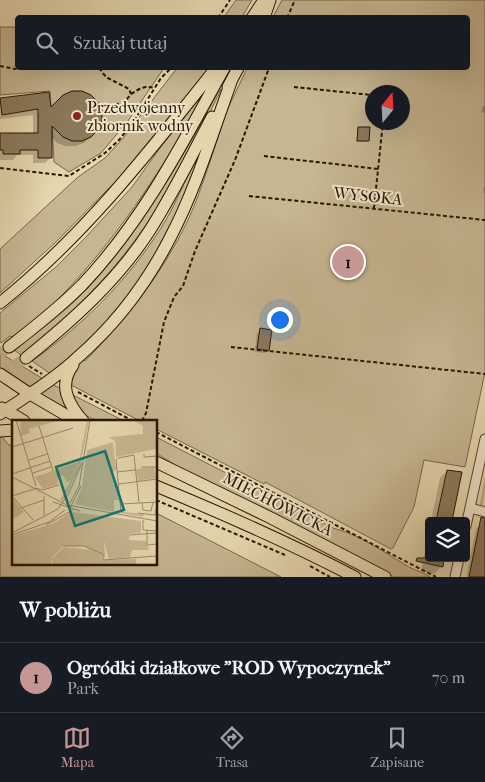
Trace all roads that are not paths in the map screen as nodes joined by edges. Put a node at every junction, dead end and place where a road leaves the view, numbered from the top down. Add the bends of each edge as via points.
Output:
1 (264, 0) edge
2 (270, 0) edge
3 (254, 15) edge
4 (265, 15) edge
5 (214, 70) edge
6 (223, 70) edge
7 (237, 70) edge
8 (231, 82) junction
9 (0, 303) edge
10 (9, 347) tunnel mouth
11 (26, 358) tunnel mouth
12 (77, 359) junction
13 (0, 374) edge
14 (30, 394) junction
15 (2, 410) edge
16 (22, 420) edge
17 (74, 420) edge
18 (82, 420) edge
19 (485, 439) edge
20 (158, 463) edge
21 (158, 487) edge
22 (470, 508) junction
23 (485, 512) edge
24 (468, 517) edge
25 (458, 562) edge
26 (355, 577) edge
27 (385, 577) edge
28 (455, 577) edge

1 - 3 main road
2 - 4 main road
5 - 9 main road via 93,217 41,269
6 - 10 main road via 166,172 120,239 75,291
7 - 8 main road
8 - 11 main road via 150,231 100,292
8 - 12 main road via 193,187 166,247 129,302
12 - 14 main road
12 - 18 main road via 68,372 65,386 69,403
13 - 14 main road
14 - 15 main road
14 - 17 main road
15 - 16 main road
19 - 22 street
20 - 27 main road, MIECHOWICKA
21 - 26 main road, MIECHOWICKA via 251,525
22 - 23 street
22 - 24 street
25 - 28 street

